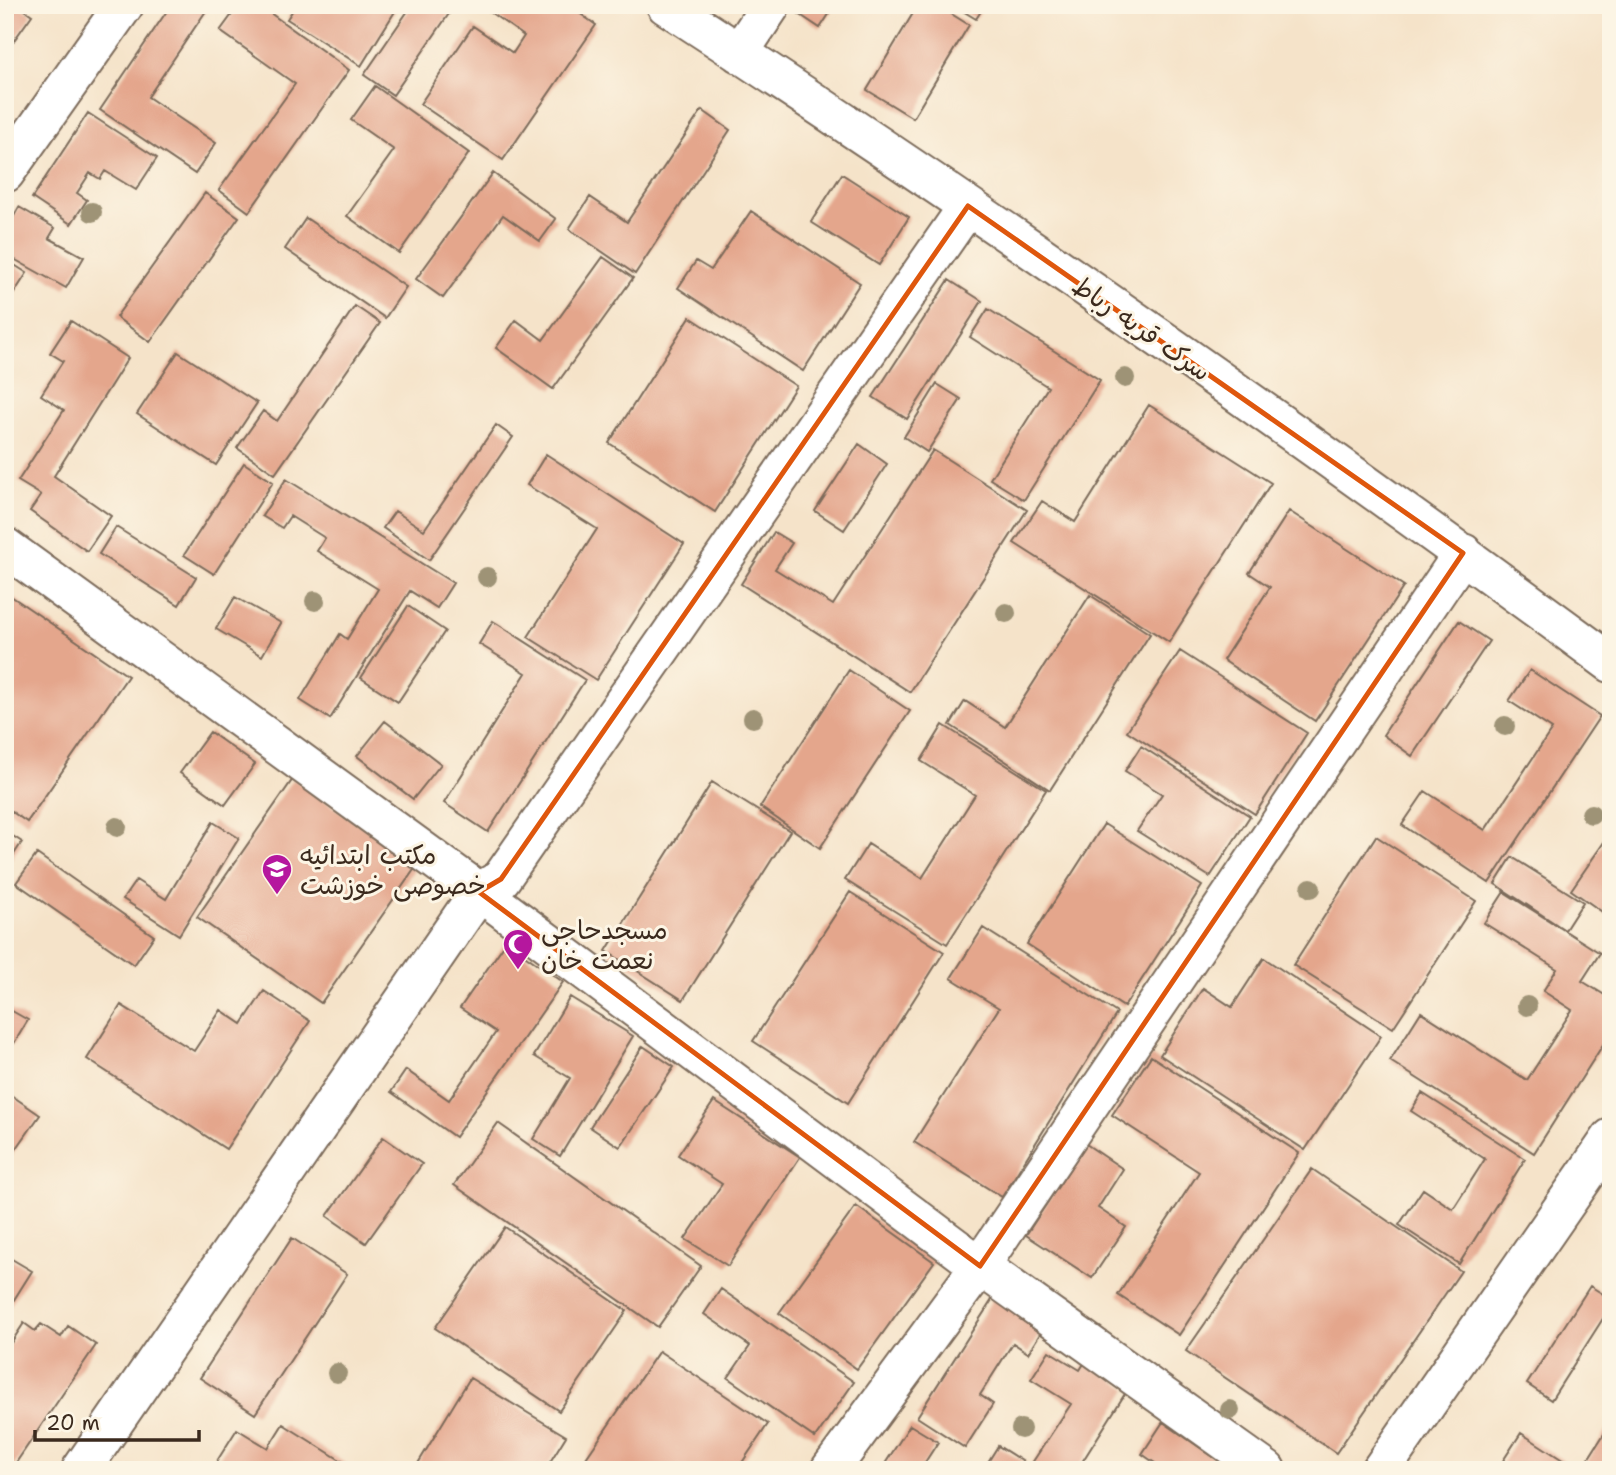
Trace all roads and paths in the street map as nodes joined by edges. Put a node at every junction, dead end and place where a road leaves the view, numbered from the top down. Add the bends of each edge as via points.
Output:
1 (124, 5) edge
2 (666, 5) edge
3 (771, 5) edge
4 (738, 52) junction
5 (5, 173) edge
6 (968, 206) junction
7 (5, 547) edge
8 (1462, 554) junction
9 (1611, 663) edge
10 (479, 892) junction
11 (1611, 1138) edge
12 (980, 1266) junction
13 (81, 1470) edge
14 (830, 1470) edge
15 (1266, 1470) edge
16 (1381, 1470) edge

1 - 5 street
2 - 4 street, سرک قریه رباط
3 - 4 street
4 - 6 street, سرک قریه رباط
6 - 8 street, سرک قریه رباط
6 - 10 street via 501,879
7 - 10 street
8 - 9 street, سرک قریه رباط
8 - 12 street
10 - 12 street
10 - 13 street
11 - 16 street
12 - 14 street
12 - 15 street

